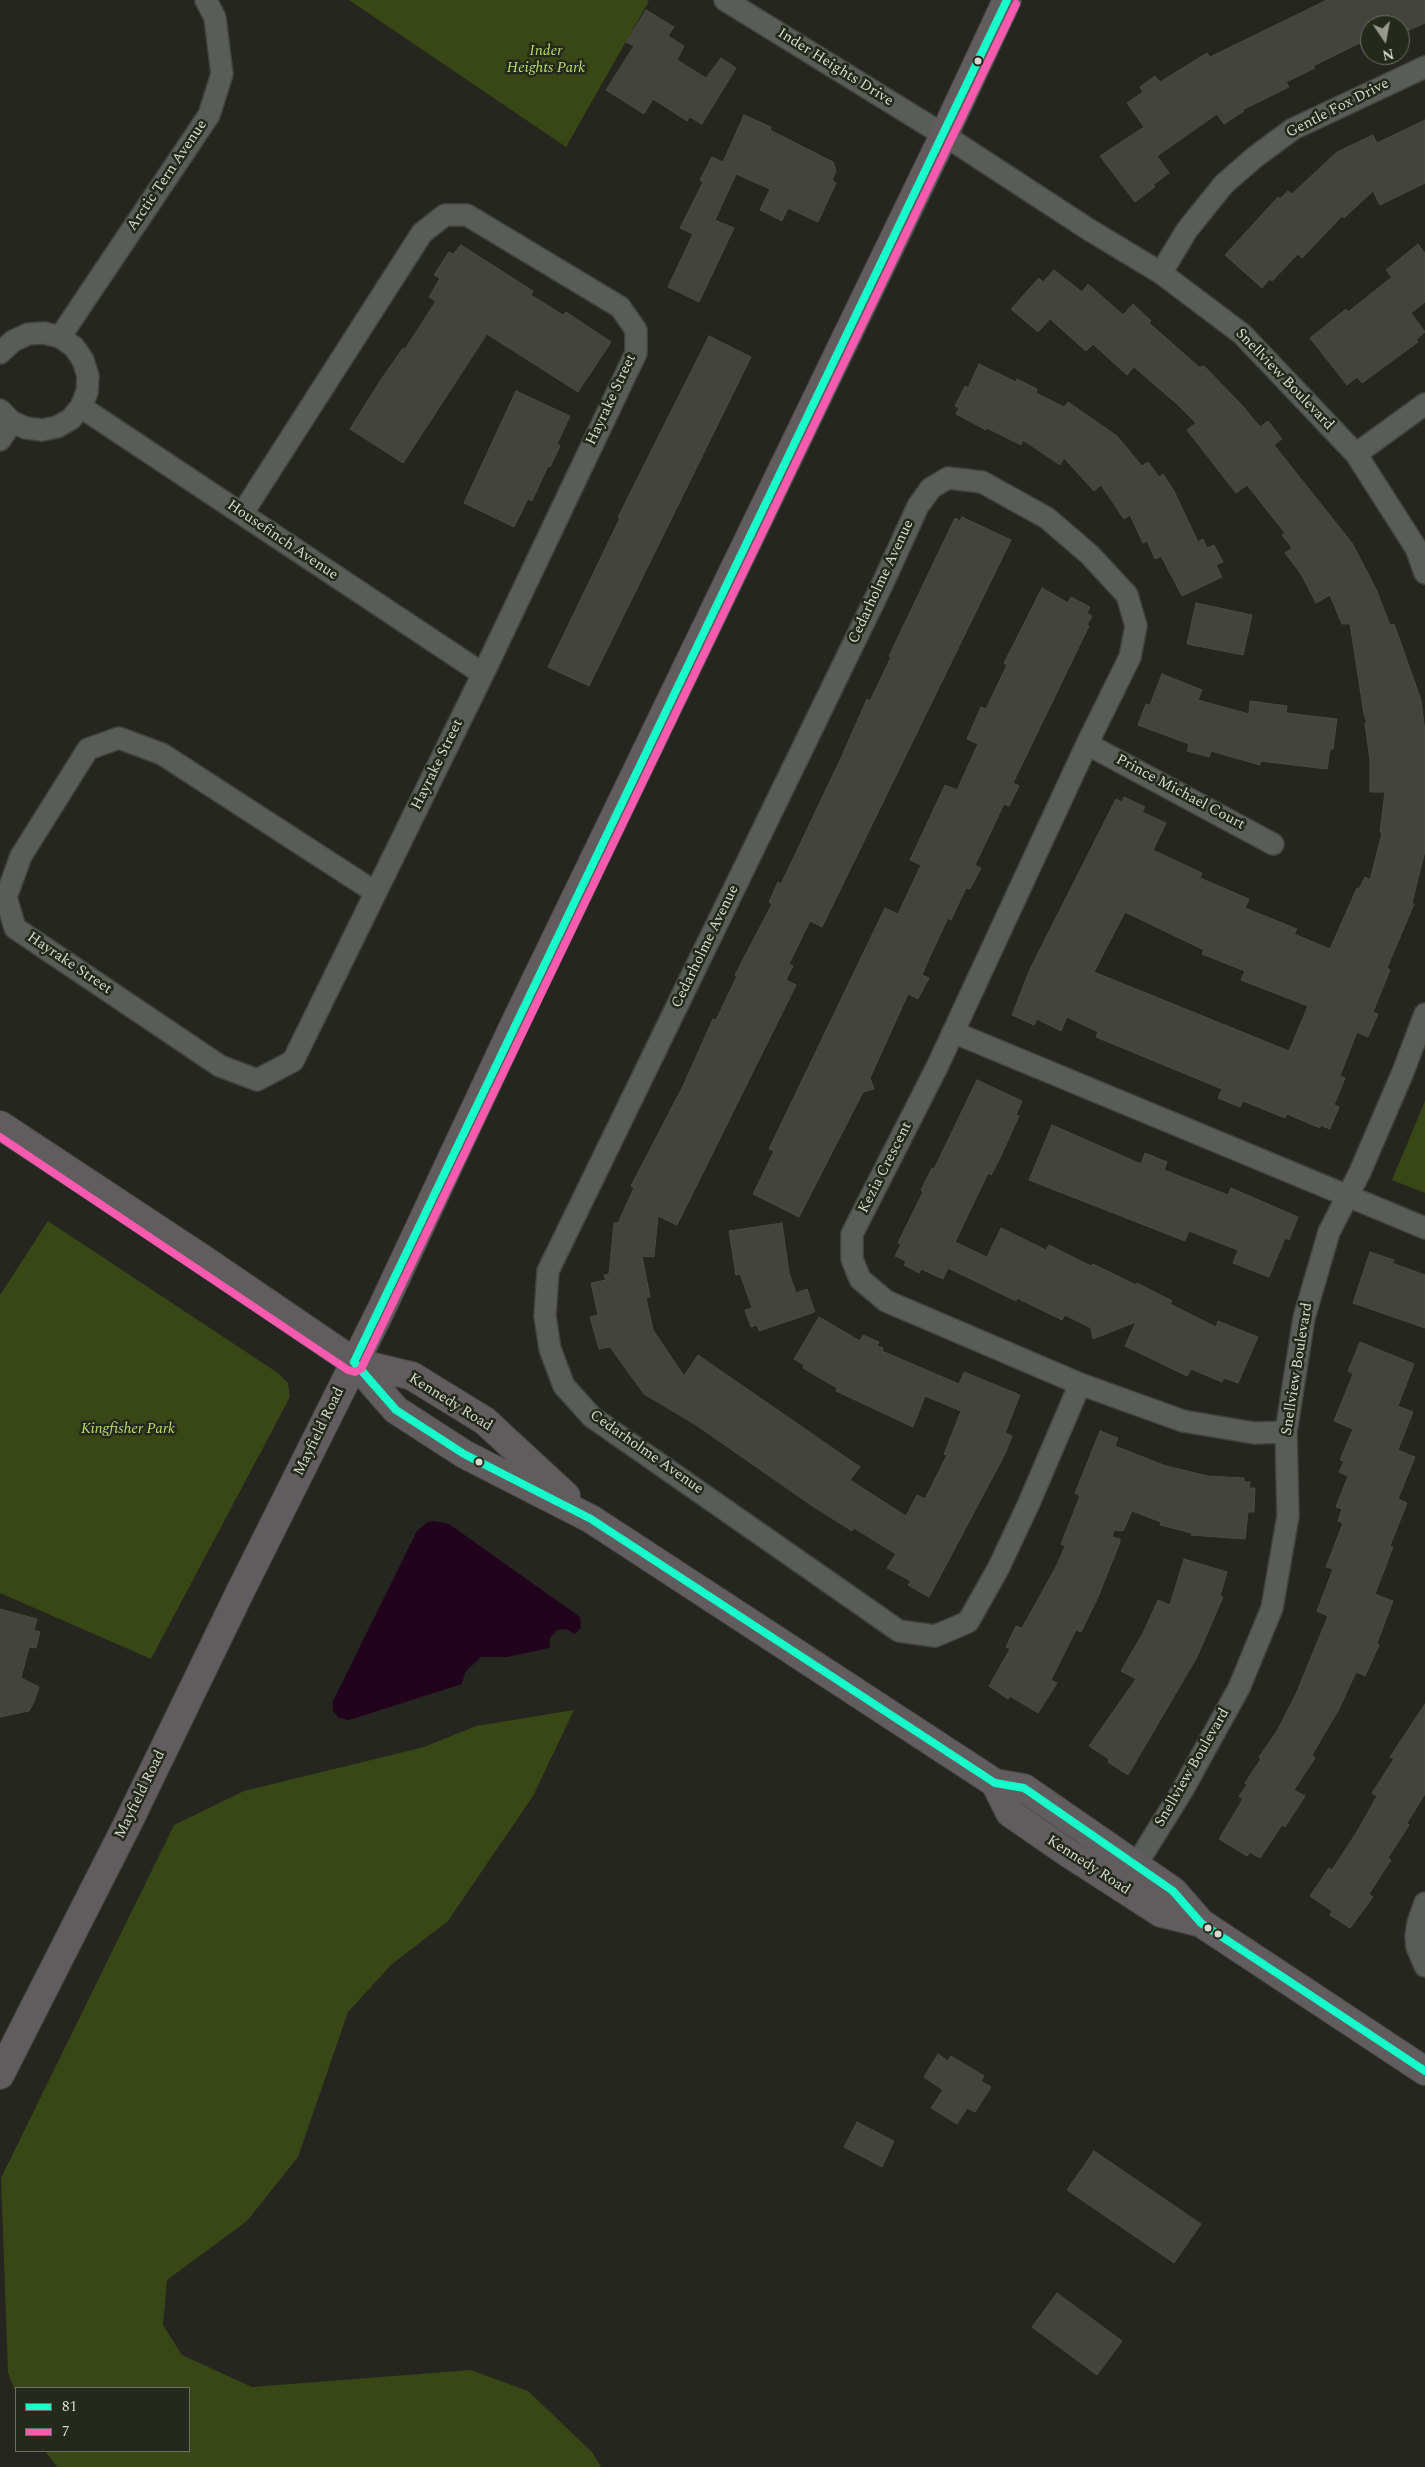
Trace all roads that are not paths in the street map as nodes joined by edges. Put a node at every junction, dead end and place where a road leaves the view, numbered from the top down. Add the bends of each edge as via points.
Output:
1 (206, 0) edge
2 (725, 0) edge
3 (1007, 0) edge
4 (1425, 67) edge
5 (944, 136) junction
6 (1161, 273) junction
7 (60, 337) junction
8 (0, 353) edge
9 (1425, 404) edge
10 (81, 407) junction
11 (6, 416) edge
12 (0, 440) edge
13 (1356, 454) junction
14 (242, 514) junction
15 (1425, 573) edge
16 (483, 674) junction
17 (1087, 744) junction
18 (1273, 844) dead end
19 (375, 892) junction
20 (1425, 1014) edge
21 (953, 1032) junction
22 (0, 1125) edge
23 (1348, 1196) junction
24 (1425, 1228) edge
25 (354, 1362) junction
26 (1080, 1384) junction
27 (1286, 1432) junction
28 (591, 1519) junction
29 (1129, 1877) junction
30 (1425, 1903) edge
31 (1425, 1966) edge
32 (1425, 2071) edge
33 (0, 2075) edge

1 - 7 street, Arctic Tern Avenue via 215,18 222,74 209,115
2 - 5 street, Inder Heights Drive
3 - 5 main road, Mayfield Road
4 - 6 street, Gentle Fox Drive via 1293,129 1255,157 1224,184 1187,230
5 - 6 street, Snellview Boulevard
5 - 25 main road, Mayfield Road
6 - 13 street, Snellview Boulevard via 1242,334
7 - 8 street via 28,334 12,341
7 - 10 street via 74,347 88,376 87,392
9 - 13 street
10 - 11 street via 71,419 57,427 42,430 26,428
10 - 14 street, Housefinch Avenue
11 - 12 street
13 - 15 street, Snellview Boulevard via 1416,548
14 - 16 street, Housefinch Avenue
14 - 16 street, Hayrake Street via 422,232 445,215 467,215 620,307 636,330 636,353
16 - 19 street, Hayrake Street
17 - 18 street, Prince Michael Court
17 - 21 street, Cedarholme Avenue
17 - 26 street, Cedarholme Avenue via 1130,657 1136,626 1127,594 1090,555 1047,518 982,482 948,478 931,488 918,506 548,1271 545,1316 550,1349 564,1386 592,1417 899,1631 935,1636 968,1622 1029,1504
19 - 19 street, Hayrake Street via 293,1061 257,1080 220,1066 15,928 6,897 21,856 88,749 119,738 162,754
20 - 23 street, Snellview Boulevard via 1404,1072
21 - 23 street
21 - 26 street, Kezia Crescent via 852,1234 852,1259 860,1278 886,1301
22 - 25 main road
23 - 24 street
23 - 27 street, Snellview Boulevard via 1329,1232 1304,1318
25 - 28 main road, Kennedy Road via 396,1410 464,1454
25 - 28 main road, Kennedy Road via 412,1376 485,1420
25 - 33 main road, Mayfield Road via 128,1824
26 - 27 street, Kezia Crescent via 1183,1421 1254,1433
27 - 29 street, Snellview Boulevard via 1288,1516 1272,1608 1239,1688 1182,1791
28 - 29 main road, Kennedy Road via 995,1783 1024,1788
29 - 32 main road, Kennedy Road via 1173,1891 1201,1923
30 - 31 street via 1416,1936

